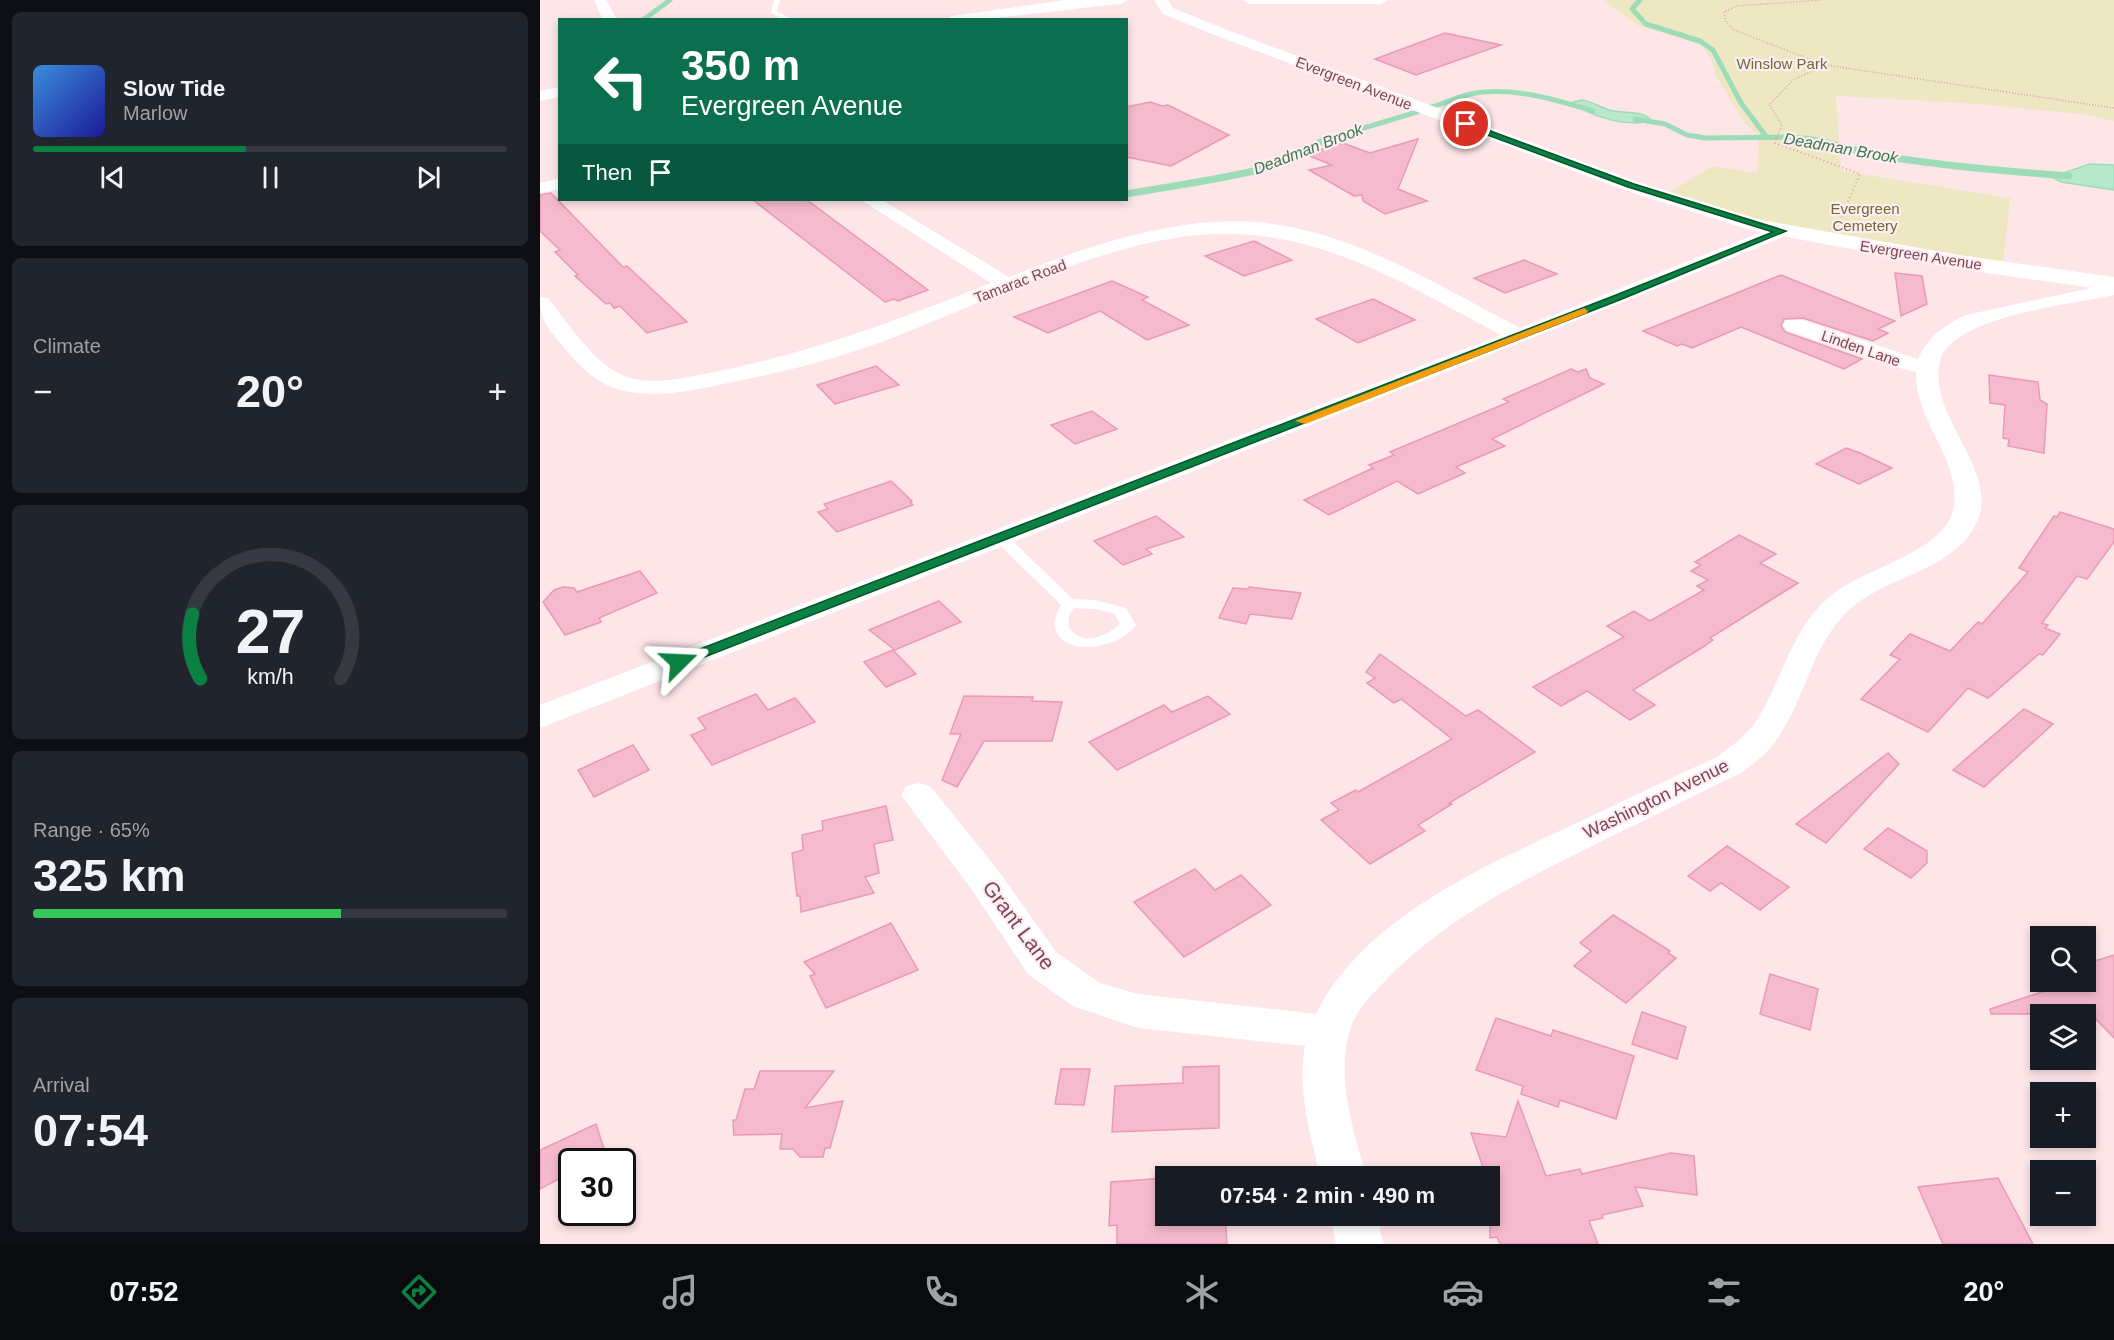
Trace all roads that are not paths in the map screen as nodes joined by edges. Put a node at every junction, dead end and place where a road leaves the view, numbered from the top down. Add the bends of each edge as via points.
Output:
1 (600, 0) edge
2 (777, 0) edge
3 (1121, 0) edge
4 (1161, 0) edge
5 (1250, 0) edge
6 (1381, 0) edge
7 (609, 18) edge
8 (786, 18) edge
9 (965, 18) edge
10 (558, 92) edge
11 (540, 96) edge
12 (558, 184) edge
13 (540, 188) edge
14 (872, 201) edge
15 (1781, 231) junction
16 (2114, 284) edge
17 (1008, 285) junction
18 (2114, 289) edge
19 (540, 303) edge
20 (1794, 326) dead end
21 (1519, 336) junction
22 (1927, 368) junction
23 (1000, 537) junction
24 (1069, 604) dead end
25 (540, 717) edge
26 (918, 795) dead end
27 (1329, 1032) junction
28 (1341, 1166) edge
29 (1356, 1226) edge
30 (1360, 1244) edge

1 - 7 street
2 - 8 lane via 773,12
3 - 9 main road
4 - 15 main road, Evergreen Avenue via 1168,11 1195,23 1436,114 1631,186
5 - 6 main road
10 - 11 main road
12 - 13 street
14 - 17 street
15 - 16 main road, Evergreen Avenue
15 - 21 street
17 - 19 street, Tamarac Road via 884,333 763,369 683,384 638,387 611,379 589,360
17 - 21 street, Tamarac Road via 1073,261 1173,234 1253,227 1343,248
18 - 22 street via 1993,313 1956,326 1935,345
20 - 22 street, Linden Lane
21 - 23 street
22 - 27 street, Washington Avenue via 1938,419 1968,489 1966,515 1952,539 1869,582 1834,608 1804,651 1765,732 1737,759 1503,874 1424,920 1358,984
23 - 24 lane
23 - 25 street
26 - 27 street, Grant Lane via 985,880 1042,963 1086,995 1138,1011
27 - 28 street, Washington Avenue via 1325,1090
29 - 30 street

